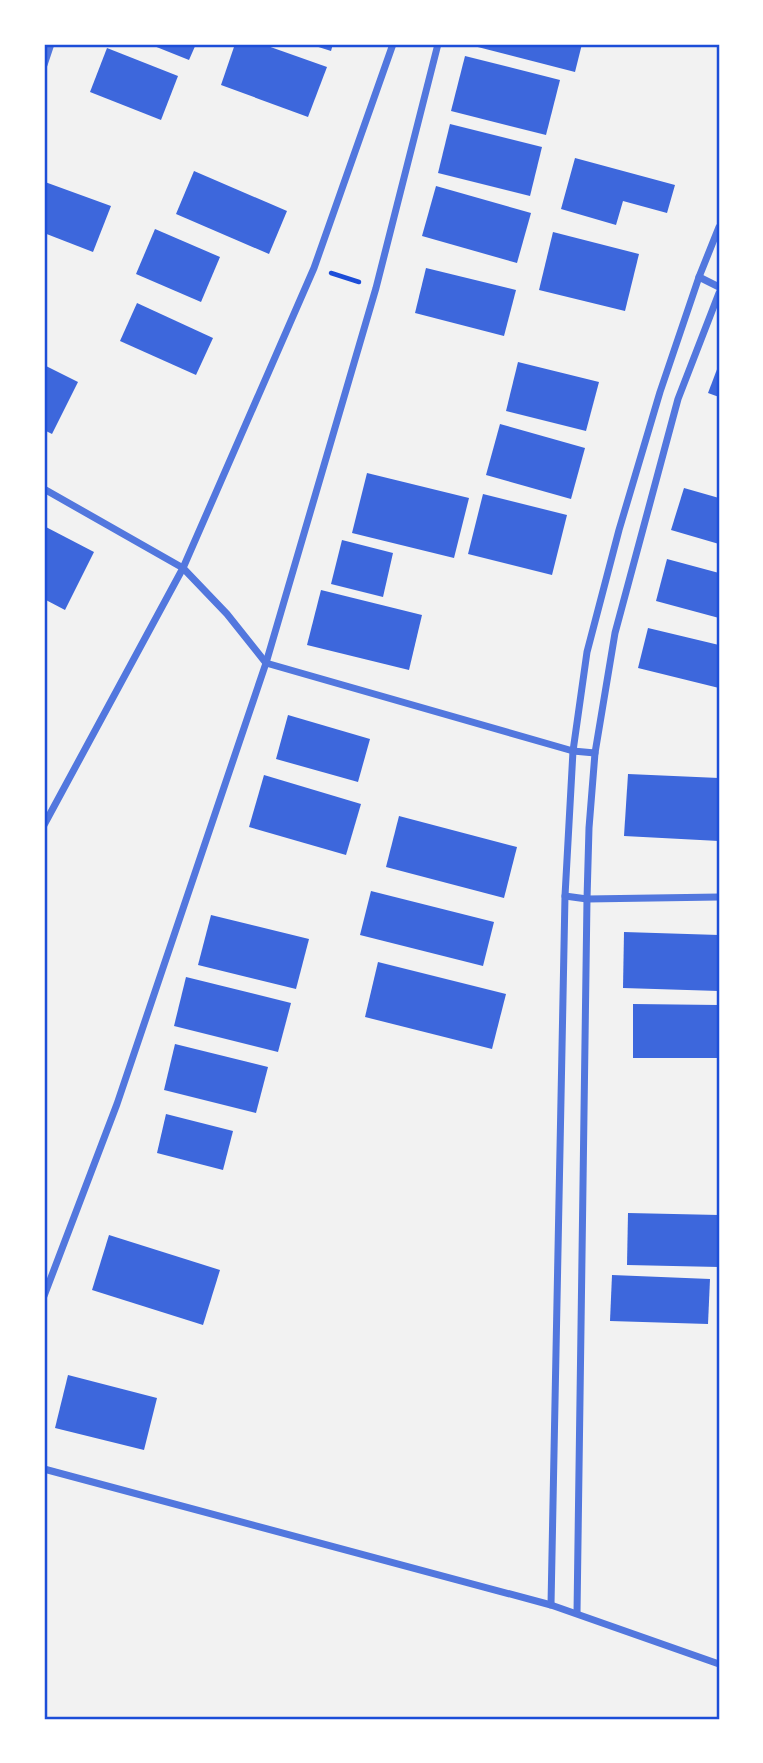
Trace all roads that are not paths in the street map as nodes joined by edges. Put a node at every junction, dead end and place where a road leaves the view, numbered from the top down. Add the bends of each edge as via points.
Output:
1 (51, 44) edge
2 (393, 44) edge
3 (438, 44) edge
4 (44, 65) edge
5 (719, 227) edge
6 (699, 277) junction
7 (719, 287) edge
8 (719, 293) edge
9 (44, 489) edge
10 (183, 568) junction
11 (265, 663) junction
12 (573, 751) junction
13 (595, 753) junction
14 (44, 825) edge
15 (565, 896) junction
16 (719, 897) edge
17 (587, 899) junction
18 (44, 1296) edge
19 (44, 1469) edge
20 (551, 1605) junction
21 (577, 1613) junction
22 (719, 1664) edge

1 - 4 street
2 - 10 street via 314,268
3 - 11 street via 376,288
5 - 6 street
6 - 7 street
6 - 12 street via 619,530 587,652
8 - 13 street via 678,399 647,509 615,633
9 - 10 street
10 - 11 street
10 - 14 street
11 - 12 street
11 - 18 street via 117,1104
12 - 13 street
12 - 15 street
13 - 17 street
15 - 17 street
15 - 20 street
16 - 17 street
17 - 21 street
19 - 20 street
20 - 21 street
21 - 22 street

